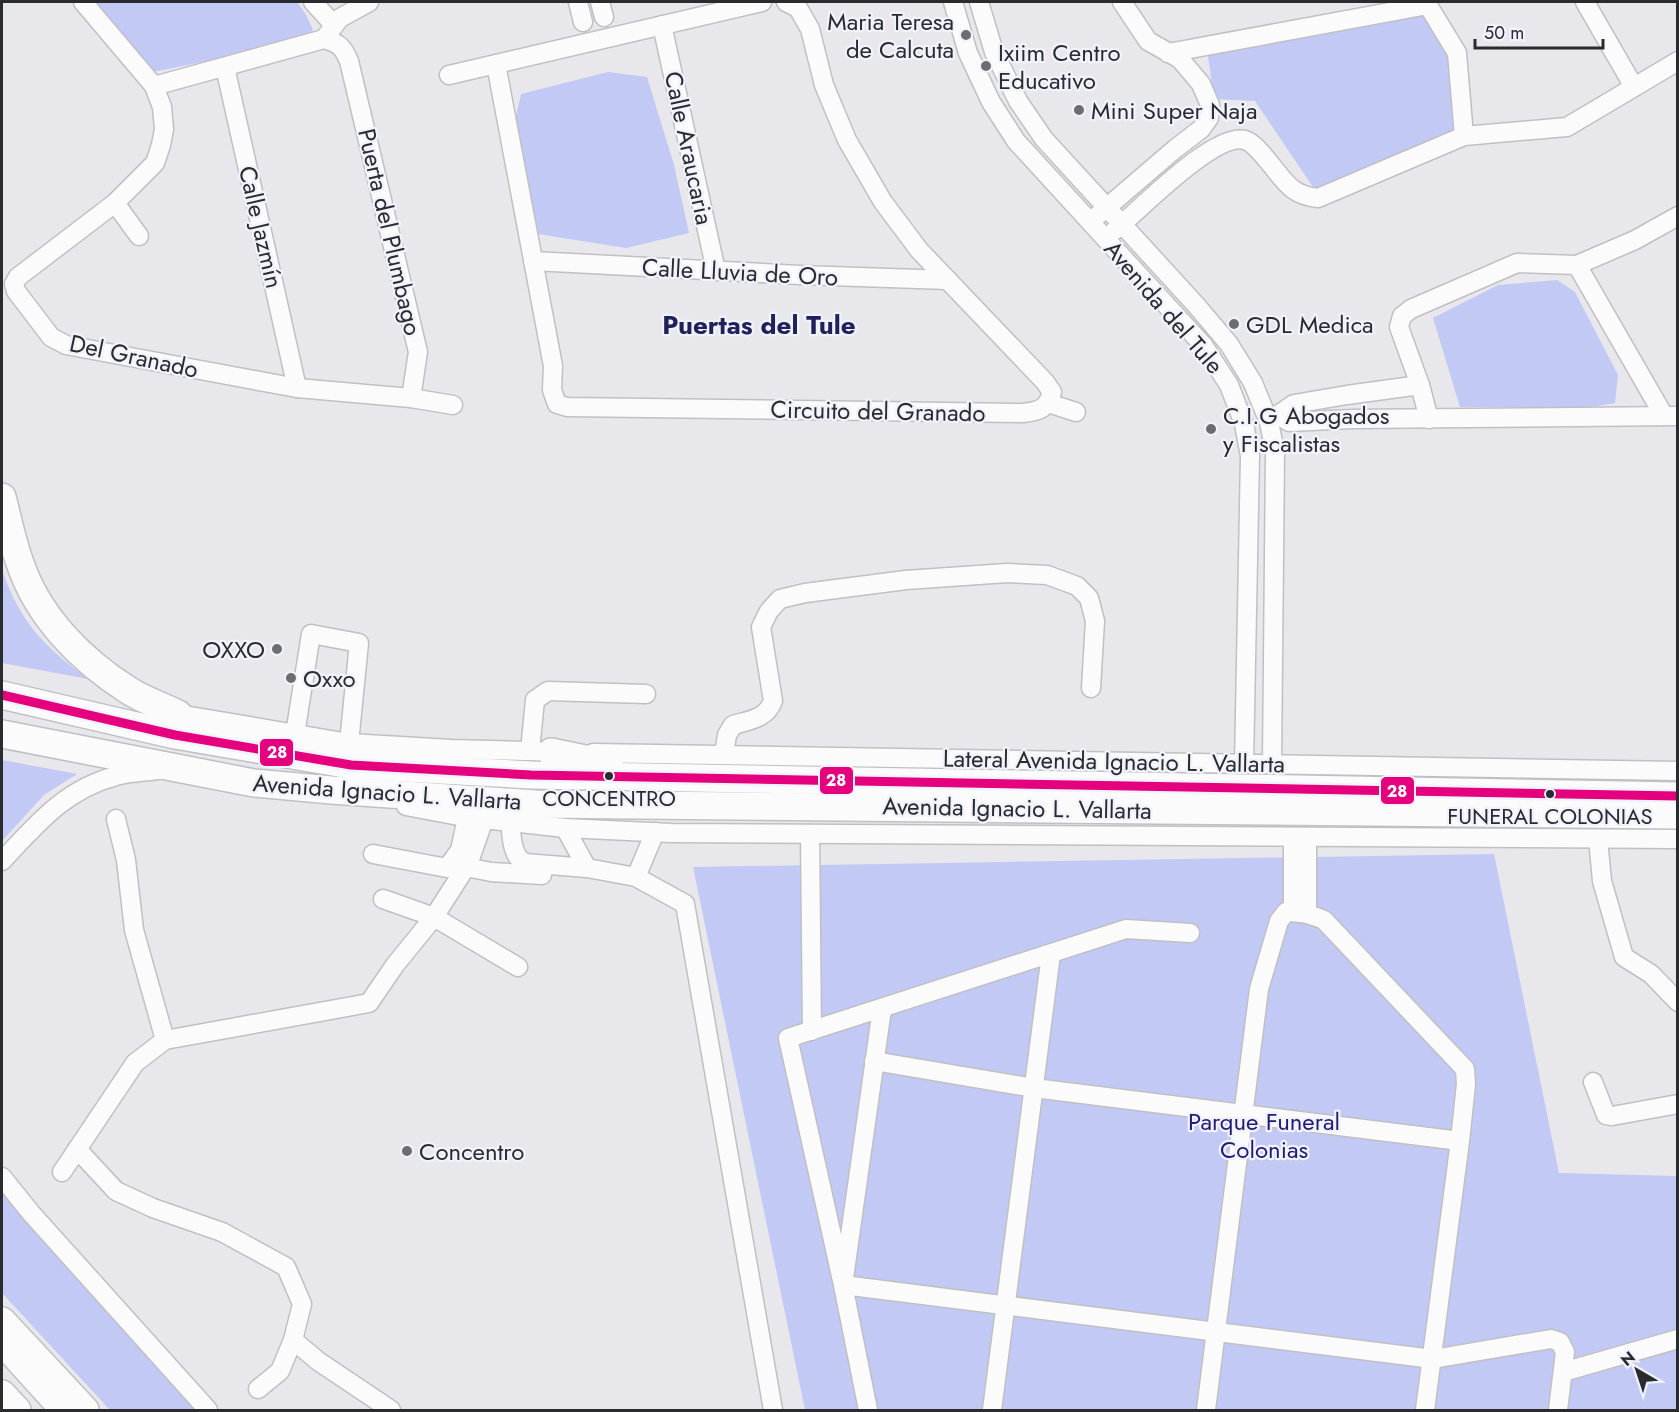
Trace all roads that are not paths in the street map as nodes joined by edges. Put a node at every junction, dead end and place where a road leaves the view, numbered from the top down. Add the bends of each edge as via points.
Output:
1 (83, 2) edge
2 (313, 2) edge
3 (369, 2) edge
4 (578, 2) edge
5 (762, 2) edge
6 (953, 2) edge
7 (980, 2) edge
8 (1122, 2) edge
9 (1585, 2) edge
10 (1427, 3) edge
11 (795, 4) edge
12 (605, 19) edge
13 (662, 25) junction
14 (333, 27) junction
15 (585, 30) junction
16 (1168, 52) junction
17 (1677, 61) edge
18 (496, 64) junction
19 (225, 67) junction
20 (449, 75) dead end
21 (154, 86) junction
22 (1634, 87) junction
23 (1201, 129) junction
24 (1464, 136) junction
25 (1215, 146) junction
26 (115, 203) junction
27 (1107, 208) junction
28 (1677, 216) edge
29 (1090, 221) junction
30 (1123, 224) junction
31 (139, 236) dead end
32 (1105, 238) junction
33 (533, 261) junction
34 (1577, 265) junction
35 (717, 271) junction
36 (948, 280) junction
37 (1420, 385) junction
38 (297, 388) junction
39 (1385, 390) junction
40 (1335, 397) junction
41 (411, 398) junction
42 (1048, 403) junction
43 (453, 405) dead end
44 (1076, 412) dead end
45 (1671, 416) edge
46 (1273, 417) junction
47 (1390, 419) junction
48 (1429, 419) junction
49 (1338, 420) junction
50 (1244, 424) junction
51 (2, 497) edge
52 (2, 679) edge
53 (1091, 688) dead end
54 (646, 694) dead end
55 (2, 695) edge
56 (178, 714) junction
57 (2, 734) edge
58 (295, 734) junction
59 (541, 752) junction
60 (350, 754) junction
61 (724, 754) junction
62 (1244, 764) junction
63 (1272, 764) junction
64 (171, 768) junction
65 (1677, 771) edge
66 (672, 778) junction
67 (331, 790) junction
68 (1677, 796) edge
69 (1677, 815) edge
70 (116, 819) dead end
71 (476, 819) junction
72 (510, 822) junction
73 (566, 828) junction
74 (655, 832) junction
75 (810, 834) junction
76 (1300, 837) junction
77 (1598, 839) junction
78 (1677, 839) edge
79 (373, 854) dead end
80 (646, 854) junction
81 (2, 861) edge
82 (466, 867) junction
83 (607, 872) junction
84 (580, 874) junction
85 (636, 877) junction
86 (382, 899) dead end
87 (1300, 912) junction
88 (434, 916) junction
89 (1190, 933) dead end
90 (1051, 954) junction
91 (518, 967) dead end
92 (1677, 1002) edge
93 (882, 1009) junction
94 (812, 1031) junction
95 (165, 1040) junction
96 (874, 1061) junction
97 (1593, 1082) dead end
98 (1034, 1088) junction
99 (1677, 1104) edge
100 (1244, 1115) junction
101 (1460, 1141) junction
102 (77, 1149) junction
103 (62, 1172) dead end
104 (2, 1177) edge
105 (843, 1285) junction
106 (1006, 1306) junction
107 (2, 1321) edge
108 (1216, 1332) junction
109 (1677, 1339) edge
110 (293, 1340) junction
111 (2, 1348) edge
112 (1432, 1359) junction
113 (2, 1364) edge
114 (1563, 1372) junction
115 (258, 1389) dead end
116 (2, 1394) edge
117 (17, 1410) edge
118 (44, 1410) edge
119 (58, 1410) edge
120 (85, 1410) edge
121 (208, 1410) edge
122 (391, 1410) edge
123 (773, 1410) edge
124 (868, 1410) edge
125 (992, 1410) edge
126 (1206, 1410) edge
127 (1425, 1410) edge
128 (1558, 1410) edge

1 - 21 street, Del Granado
2 - 14 street, Puerta del Plumbago
3 - 14 street
4 - 15 street
5 - 13 street
6 - 29 street, Avenida del Tule via 968,53 991,102 1016,141
7 - 27 street, Avenida del Tule via 994,52 1018,101 1044,139
8 - 16 street via 1148,41
9 - 22 street
10 - 16 street
10 - 24 street via 1457,53
11 - 36 street via 810,28 824,85 847,140 883,202 919,250
12 - 13 street
12 - 15 street
13 - 35 street, Calle Araucaria
14 - 19 street
14 - 41 street, Puerta del Plumbago via 335,42 344,47 352,73 418,352
15 - 18 street
16 - 23 street via 1180,59 1201,84 1210,105 1209,118
17 - 22 street
18 - 20 street
18 - 33 street, Circuito del Granado
19 - 21 street
19 - 38 street, Calle Jazmín
21 - 26 street, Del Granado via 162,107 161,145 155,163
22 - 24 street via 1567,127
23 - 25 street
23 - 27 street
24 - 25 street via 1318,198 1294,192 1246,140 1230,140
25 - 30 street
26 - 31 street
26 - 38 street, Del Granado via 14,284 51,337 66,345
27 - 29 street
27 - 30 street, Avenida del Tule
28 - 34 street via 1635,240
29 - 32 street, Avenida del Tule
30 - 32 street
30 - 46 street, Avenida del Tule via 1229,344
32 - 50 street, Avenida del Tule via 1203,345 1230,385
33 - 35 street, Calle Lluvia de Oro
33 - 42 street, Circuito del Granado via 553,366 552,390 557,404 567,407 1023,413 1037,411
34 - 37 street via 1517,263 1411,309 1402,316 1399,327
34 - 45 street
35 - 36 street, Calle Lluvia de Oro
36 - 42 street via 1045,382 1052,392
37 - 39 street
37 - 48 street
38 - 41 street, Del Granado
39 - 40 street
39 - 47 street
40 - 46 street via 1294,404
40 - 49 street
41 - 43 street
42 - 44 street
45 - 48 street
46 - 49 street via 1289,422
46 - 50 street
46 - 63 street, Avenida del Tule
47 - 48 street
47 - 49 street
50 - 62 street, Avenida del Tule via 1250,456
51 - 56 highway via 20,564 37,600 60,634 130,691
52 - 56 highway
53 - 61 street via 1095,621 1089,598 1077,586 1047,575 1007,573 917,579 805,593 780,599 769,611 761,627 774,702 766,714 733,725
54 - 59 street via 540,694 535,700
55 - 60 highway, Avenida Ignacio L. Vallarta via 175,735
56 - 58 street, Avenida Ignacio L. Vallarta
57 - 64 highway, Avenida Ignacio L. Vallarta
58 - 60 street, Avenida Ignacio L. Vallarta
58 - 60 street via 311,634 358,643
59 - 60 street, Avenida Ignacio L. Vallarta via 451,749
59 - 61 street, Lateral Avenida Ignacio L. Vallarta
59 - 66 highway
60 - 66 highway, Avenida Ignacio L. Vallarta via 531,775
61 - 62 street, Lateral Avenida Ignacio L. Vallarta
62 - 63 street, Lateral Avenida Ignacio L. Vallarta
63 - 65 street, Lateral Avenida Ignacio L. Vallarta
64 - 67 highway, Avenida Ignacio L. Vallarta via 254,783
64 - 81 street via 115,776 72,794 48,811
66 - 68 highway, Avenida Ignacio L. Vallarta
67 - 69 highway, Avenida Ignacio L. Vallarta via 535,804
67 - 71 street
70 - 95 street via 126,860 134,930
71 - 72 street
71 - 79 street via 447,868
71 - 82 street
72 - 73 street
72 - 84 street via 518,860
73 - 74 street
73 - 84 street
74 - 75 street
74 - 80 street
75 - 76 street
75 - 94 street
76 - 77 street
76 - 87 street
77 - 78 street
77 - 92 street via 1602,881 1624,957 1651,974
80 - 83 street via 631,866
80 - 85 street
82 - 84 street via 491,872
82 - 88 street
83 - 84 street
83 - 85 street
85 - 123 street via 685,904
86 - 88 street
87 - 100 street via 1286,912 1279,921 1259,989
87 - 101 street via 1324,920 1465,1069
88 - 91 street
88 - 95 street via 369,1003
89 - 90 street via 1126,929
90 - 93 street
90 - 98 street
93 - 94 street
93 - 96 street
94 - 105 street via 788,1038
95 - 102 street via 135,1063
96 - 98 street
96 - 105 street
97 - 99 street via 1606,1115
98 - 100 street
98 - 106 street
100 - 101 street
100 - 108 street
101 - 112 street
102 - 103 street
102 - 110 street via 116,1191 222,1232 286,1266 302,1304
104 - 121 street
105 - 106 street
105 - 124 street
106 - 108 street
106 - 125 street
107 - 120 highway
108 - 112 street
108 - 126 street
109 - 114 street
110 - 115 street via 280,1371
110 - 122 street
111 - 119 street
112 - 114 street via 1551,1340 1560,1342 1565,1352
112 - 127 street
113 - 118 street
114 - 128 street
116 - 117 highway

